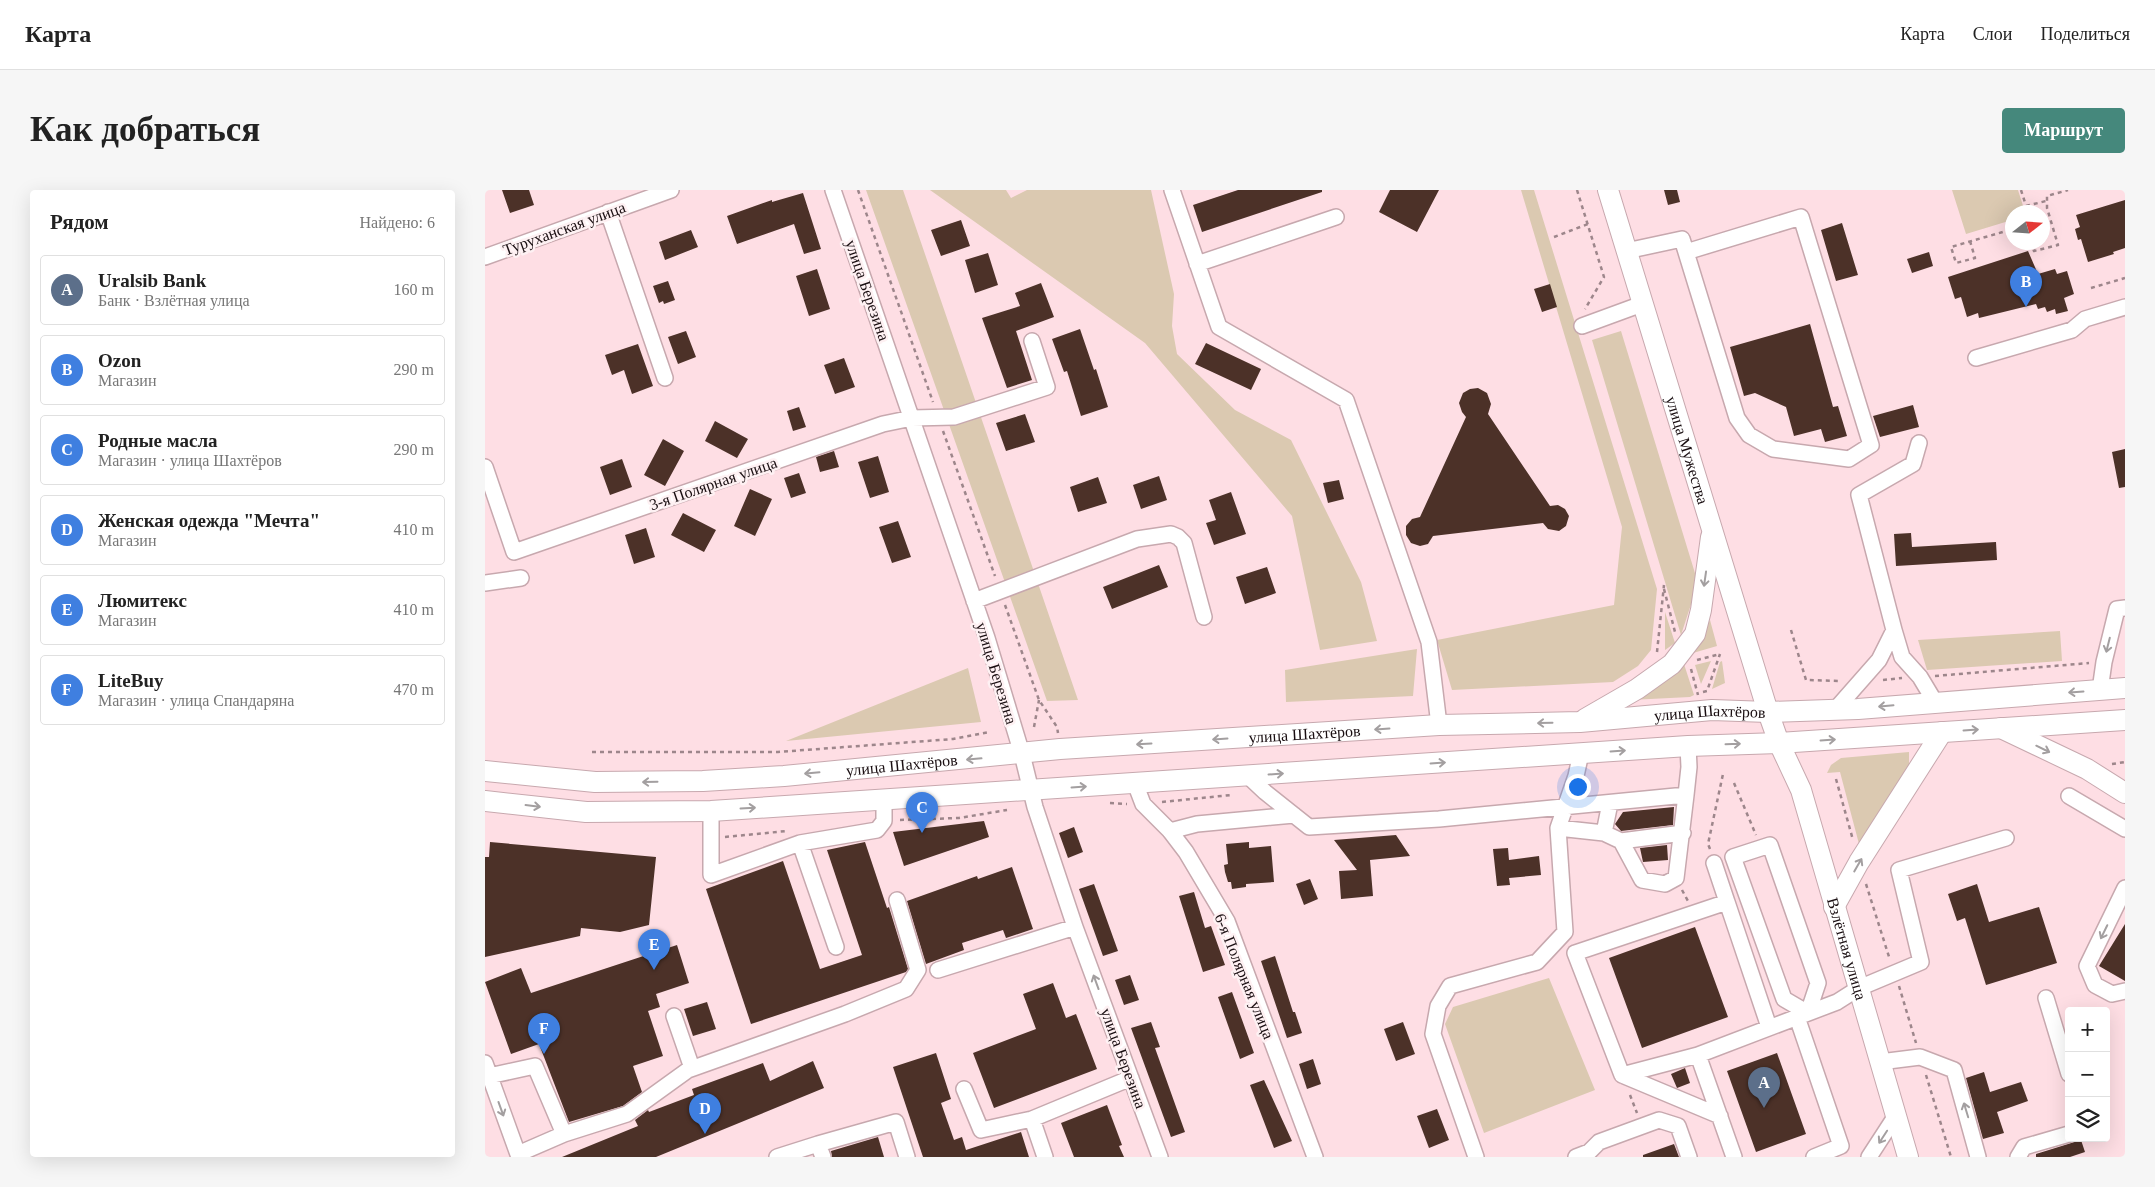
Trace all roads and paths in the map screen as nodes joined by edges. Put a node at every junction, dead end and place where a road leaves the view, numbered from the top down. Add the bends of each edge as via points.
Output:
1 (671, 190) edge
2 (833, 190) edge
3 (858, 190) edge
4 (1172, 190) edge
5 (1577, 190) edge
6 (1608, 190) edge
7 (2021, 190) edge
8 (2068, 190) edge
9 (2047, 200) junction
10 (2026, 205) edge
11 (2030, 205) edge
12 (2048, 205) edge
13 (2050, 211) edge
14 (608, 212) junction
15 (1336, 217) dead end
16 (1588, 224) junction
17 (2005, 230) edge
18 (1554, 237) dead end
19 (1970, 241) junction
20 (2050, 247) edge
21 (1626, 251) junction
22 (1686, 252) junction
23 (485, 257) edge
24 (1197, 264) junction
25 (2125, 278) edge
26 (2091, 288) dead end
27 (1642, 304) junction
28 (2125, 307) edge
29 (1584, 311) dead end
30 (1582, 326) dead end
31 (1032, 341) dead end
32 (1976, 358) dead end
33 (665, 378) dead end
34 (913, 418) junction
35 (939, 418) junction
36 (1919, 443) dead end
37 (485, 467) edge
38 (1712, 530) junction
39 (521, 578) dead end
40 (485, 583) edge
41 (1000, 591) junction
42 (974, 601) junction
43 (2125, 608) edge
44 (1204, 616) dead end
45 (1791, 630) dead end
46 (1894, 630) junction
47 (1675, 632) dead end
48 (1657, 652) dead end
49 (2104, 662) junction
50 (1920, 677) junction
51 (1860, 681) junction
52 (2125, 688) edge
53 (2100, 690) junction
54 (1707, 691) joint
55 (1039, 700) junction
56 (1935, 702) junction
57 (1835, 710) junction
58 (1768, 712) junction
59 (2125, 720) edge
60 (1581, 722) junction
61 (1439, 725) junction
62 (1057, 727) dead end
63 (1034, 728) dead end
64 (1999, 728) junction
65 (989, 732) dead end
66 (1942, 732) junction
67 (1779, 743) junction
68 (1688, 746) junction
69 (592, 752) dead end
70 (1581, 753) junction
71 (1022, 754) junction
72 (485, 771) edge
73 (1723, 774) dead end
74 (1248, 776) junction
75 (1135, 783) junction
76 (1734, 783) dead end
77 (1031, 790) junction
78 (2125, 793) edge
79 (1237, 795) dead end
80 (1686, 795) junction
81 (2069, 796) dead end
82 (884, 800) junction
83 (485, 801) edge
84 (1610, 803) junction
85 (1104, 804) dead end
86 (1143, 804) junction
87 (1565, 808) junction
88 (711, 811) junction
89 (1294, 815) junction
90 (1558, 828) junction
91 (2125, 829) edge
92 (1170, 831) junction
93 (1604, 833) junction
94 (1683, 833) junction
95 (2006, 838) dead end
96 (1621, 841) junction
97 (801, 843) junction
98 (1762, 848) junction
99 (1713, 863) joint
100 (1670, 881) junction
101 (2125, 888) edge
102 (897, 900) dead end
103 (1727, 902) junction
104 (1834, 907) junction
105 (1075, 927) junction
106 (1565, 932) junction
107 (836, 947) dead end
108 (1575, 953) junction
109 (938, 970) dead end
110 (1859, 988) junction
111 (2125, 991) edge
112 (2046, 998) dead end
113 (1802, 1015) junction
114 (674, 1016) dead end
115 (1769, 1028) junction
116 (1699, 1055) junction
117 (2065, 1061) edge
118 (1880, 1062) junction
119 (692, 1068) junction
120 (487, 1069) edge
121 (1622, 1075) junction
122 (1131, 1078) junction
123 (964, 1089) dead end
124 (1720, 1116) junction
125 (1895, 1117) junction
126 (1032, 1118) junction
127 (563, 1134) junction
128 (2065, 1135) edge
129 (820, 1151) edge
130 (519, 1155) edge
131 (777, 1157) edge
132 (907, 1157) edge
133 (1045, 1157) edge
134 (1160, 1157) edge
135 (1315, 1157) edge
136 (1476, 1157) edge
137 (1576, 1157) edge
138 (1689, 1157) edge
139 (1734, 1157) edge
140 (1813, 1157) edge
141 (1869, 1157) edge
142 (1907, 1157) edge
143 (1978, 1157) edge
144 (2018, 1157) edge

1 - 14 street, Туруханская улица
2 - 34 street, улица Березина
3 - 35 path
4 - 24 street
5 - 16 path
6 - 21 main road, улица Мужества
7 - 10 path
8 - 9 path via 2047,196
9 - 11 path
9 - 12 path
13 - 20 path via 2059,245
14 - 23 street, Туруханская улица
14 - 33 street
15 - 24 street
16 - 18 path
16 - 29 path via 1604,277
17 - 19 path
19 - 19 path via 1951,247 1956,263 1975,258
21 - 22 street via 1682,239
21 - 27 main road, улица Мужества
22 - 22 street via 1801,216 1871,445 1849,459 1773,449 1749,435 1737,418
24 - 61 street via 1219,327 1346,400 1429,642
25 - 26 path
27 - 30 street
27 - 38 main road, улица Мужества
28 - 32 street via 2085,319 2071,330
31 - 35 street, 3-я Полярная улица via 1047,387
34 - 35 street, 3-я Полярная улица
34 - 37 street, 3-я Полярная улица via 852,434 514,552
34 - 42 street, улица Березина
35 - 41 path
36 - 46 street via 1913,464 1859,495
38 - 58 main road, улица Мужества
38 -> 60 main road via 1695,634 1672,664
39 - 40 street
41 - 42 street
41 - 44 street via 1137,539 1171,534 1184,544
41 - 55 path
42 - 71 street, улица Березина
43 -> 49 street via 2117,609
45 - 51 path via 1806,680
46 - 50 street via 1902,657
46 - 51 street via 1879,660
47 - 48 path via 1663,585
49 - 50 path
49 - 53 street
50 - 51 path
50 - 56 street
51 - 57 street
52 - 53 main road, улица Шахтёров
53 -> 56 main road, улица Шахтёров
54 - 54 path via 1713,672 1720,654 1689,662 1697,695
55 - 62 path
55 - 63 path
56 -> 57 main road, улица Шахтёров
57 - 58 main road, улица Шахтёров
58 - 60 main road, улица Шахтёров via 1712,710
58 - 67 main road, Взлётная улица
59 - 64 main road, улица Шахтёров
60 -> 61 main road, улица Шахтёров
61 -> 71 main road, улица Шахтёров
66 -> 64 main road, улица Шахтёров
64 -> 78 main road via 2087,770
65 - 69 path via 953,740 778,752
67 -> 66 main road, улица Шахтёров
104 -> 66 main road
68 -> 67 main road, улица Шахтёров
67 - 104 main road, Взлётная улица via 1801,790
70 -> 68 main road, улица Шахтёров
68 - 80 street
74 -> 70 main road, улица Шахтёров
70 - 87 street
71 -> 72 main road, улица Шахтёров via 703,781 595,782
71 - 77 street, улица Березина
73 - 99 path via 1708,844
74 - 75 main road, улица Шахтёров
74 - 89 street
77 -> 75 main road, улица Шахтёров
75 - 86 street, 6-я Полярная улица
76 - 98 path
77 - 82 main road, улица Шахтёров
77 - 105 street, улица Березина
79 - 86 path
80 - 84 street
80 - 94 street
81 - 91 street
88 -> 82 main road, улица Шахтёров
82 - 97 street via 884,821 877,830
83 -> 88 main road, улица Шахтёров via 586,812
84 - 87 street
84 - 93 street
85 - 86 path
86 - 92 street, 6-я Полярная улица
87 - 89 street via 1309,827
87 - 90 street
88 - 97 street via 711,875
89 - 92 street via 1197,824
90 - 93 street
90 - 106 street
92 - 135 street, 6-я Полярная улица via 1227,921
93 - 96 street
94 - 96 street
94 - 100 street
95 - 110 street via 1899,870 1921,962
96 - 100 street via 1642,880
97 - 107 street
98 - 113 street via 1770,845 1818,983
98 - 113 street via 1733,857 1784,998
99 - 103 street
100 - 100 path via 1692,909
101 -> 111 street via 2087,966 2095,985 2112,994
102 - 119 street via 918,970 907,989
103 - 108 street
103 - 115 street
104 - 110 main road, Взлётная улица
105 - 109 street
122 -> 105 street, улица Березина
106 - 108 street
106 - 136 street via 1537,962 1450,986 1438,1006 1433,1034
108 - 121 street
110 - 113 street via 1837,1002
110 - 118 main road, Взлётная улица
112 - 117 street
113 - 115 street
113 - 140 street via 1841,1146
114 - 119 street
115 - 116 street
116 - 121 street
116 - 124 street
118 - 125 main road, Взлётная улица
143 -> 118 street via 1954,1070 1920,1057
119 - 127 street via 627,1114
120 - 127 street via 535,1066
120 -> 130 street
121 - 124 street
122 - 126 street
122 - 134 street, улица Березина
123 - 126 street via 981,1130
124 - 139 street
125 -> 141 street
125 - 142 main road, Взлётная улица
126 - 133 street
127 - 130 street
128 - 144 street via 2024,1147
129 - 131 street
129 - 132 street via 896,1122
137 - 138 street via 1589,1152 1599,1142 1659,1120 1678,1126

